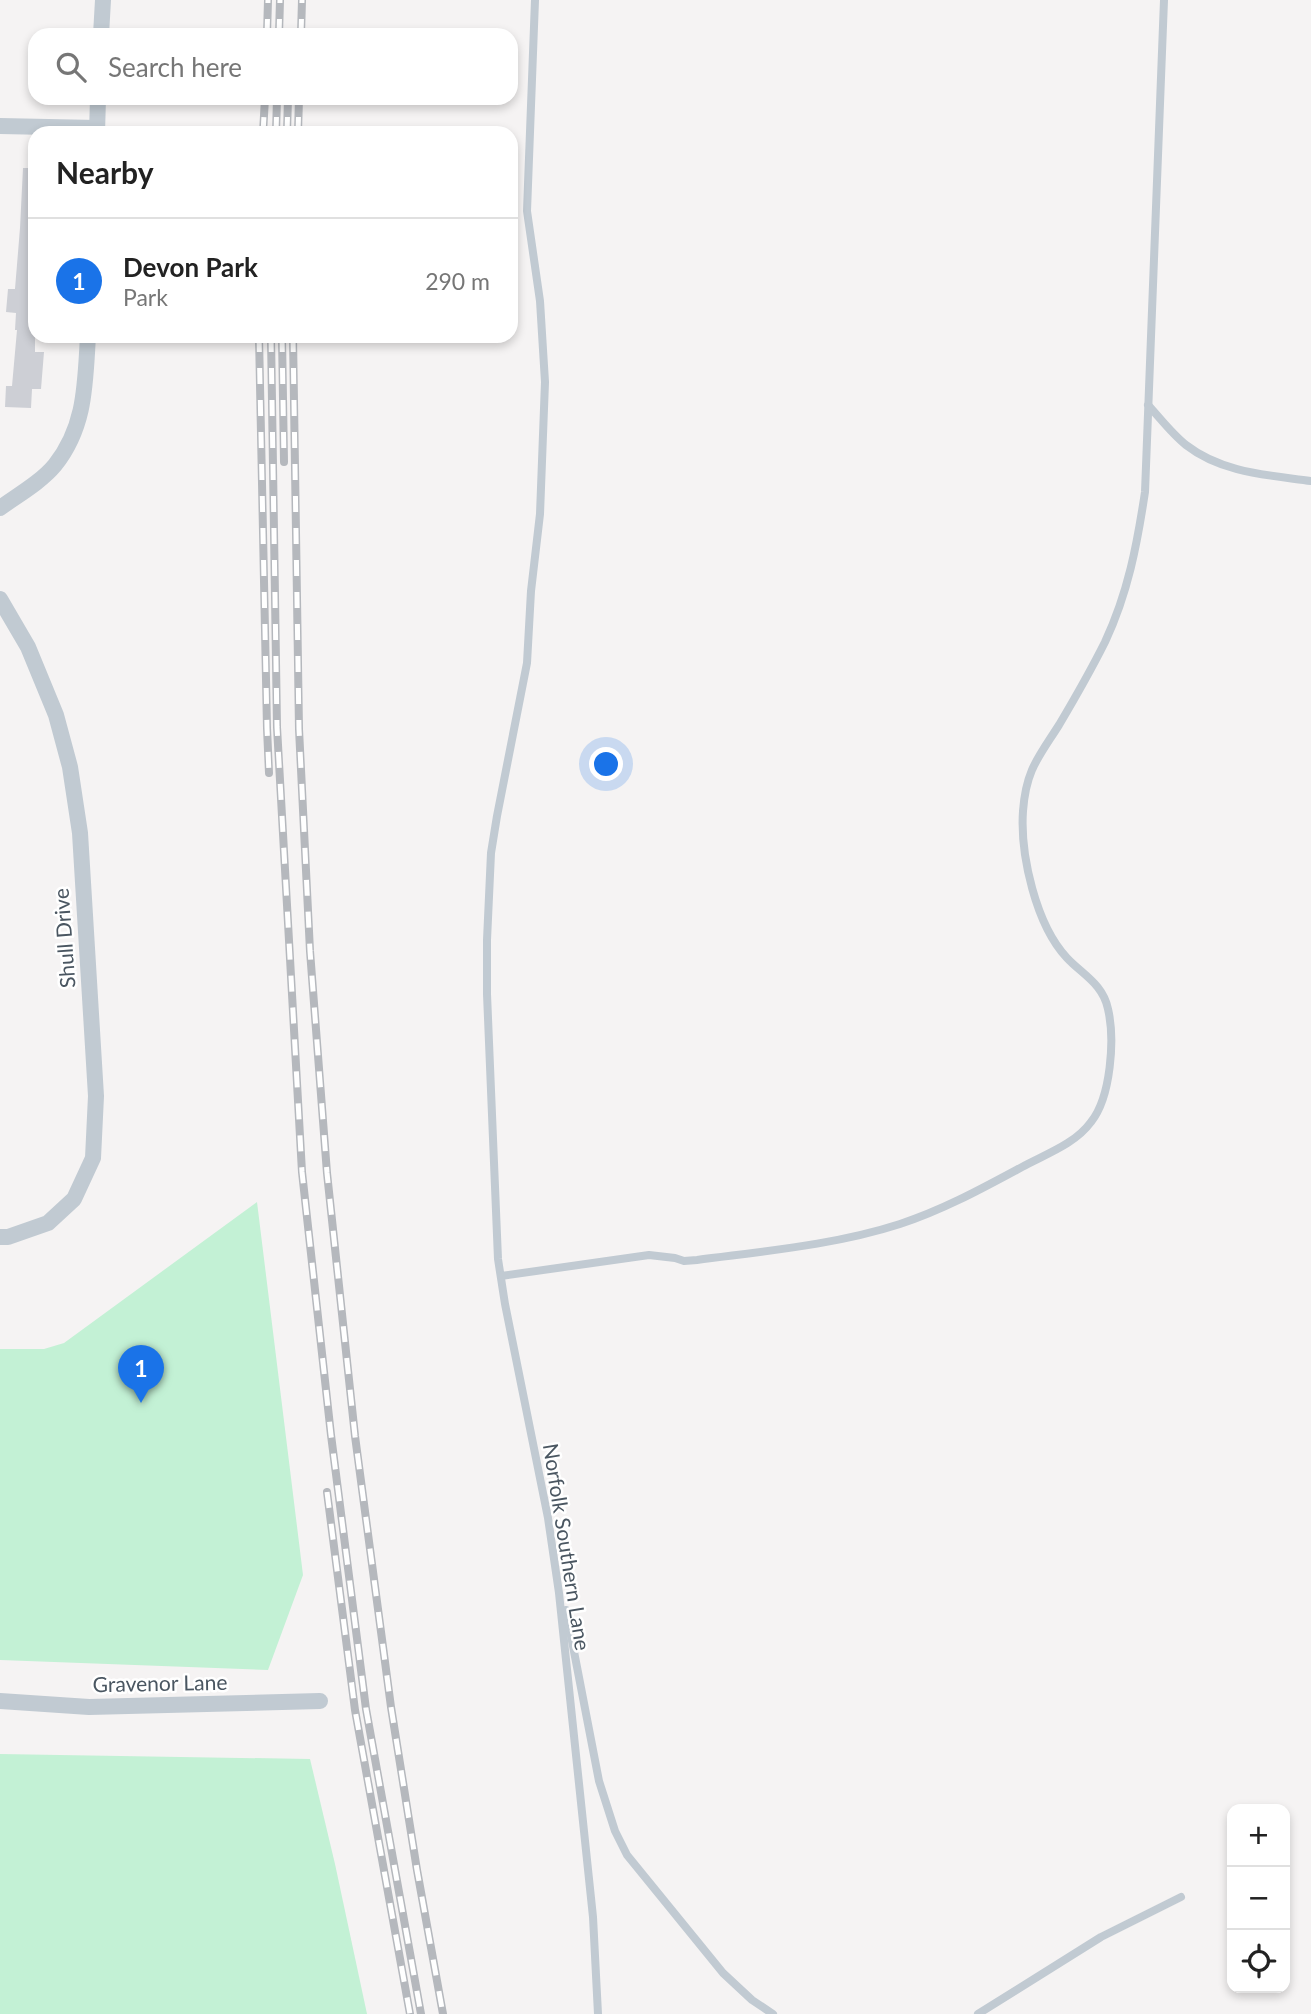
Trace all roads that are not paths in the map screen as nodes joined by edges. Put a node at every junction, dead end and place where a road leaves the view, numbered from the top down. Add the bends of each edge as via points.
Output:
1 (103, 0) edge
2 (535, 0) edge
3 (1164, 0) edge
4 (101, 28) edge
5 (98, 105) edge
6 (0, 126) edge
7 (97, 126) edge
8 (28, 127) edge
9 (88, 343) edge
10 (1148, 405) junction
11 (1311, 481) edge
12 (0, 508) edge
13 (0, 599) edge
14 (0, 1237) edge
15 (501, 1276) junction
16 (548, 1518) junction
17 (0, 1702) edge
18 (320, 1702) dead end
19 (1181, 1897) dead end
20 (597, 2014) edge
21 (773, 2014) edge
22 (978, 2014) edge

1 - 4 street
2 - 15 lane, Norfolk Southern Lane via 527,211 545,372 540,514 527,663 491,853 487,940 495,1217
3 - 10 lane
5 - 7 street
6 - 8 street
9 - 12 street via 79,422 70,442 54,466
10 - 11 lane via 1184,443 1215,463
10 - 15 lane via 1145,492 1119,612 1032,767 1023,813 1026,856 1049,932 1067,957 1101,989 1108,1008 1108,1085 1091,1122 1075,1139 981,1189 900,1224 835,1241 697,1261 649,1255
13 - 14 street, Shull Drive via 56,715 70,767 80,833 96,1096 93,1158 74,1199 48,1223
15 - 16 lane, Norfolk Southern Lane
16 - 20 lane, Norfolk Southern Lane via 593,1917
16 - 21 lane via 599,1781 615,1831 627,1855 723,1973
17 - 18 street, Gravenor Lane via 89,1707
19 - 22 lane via 1101,1937

